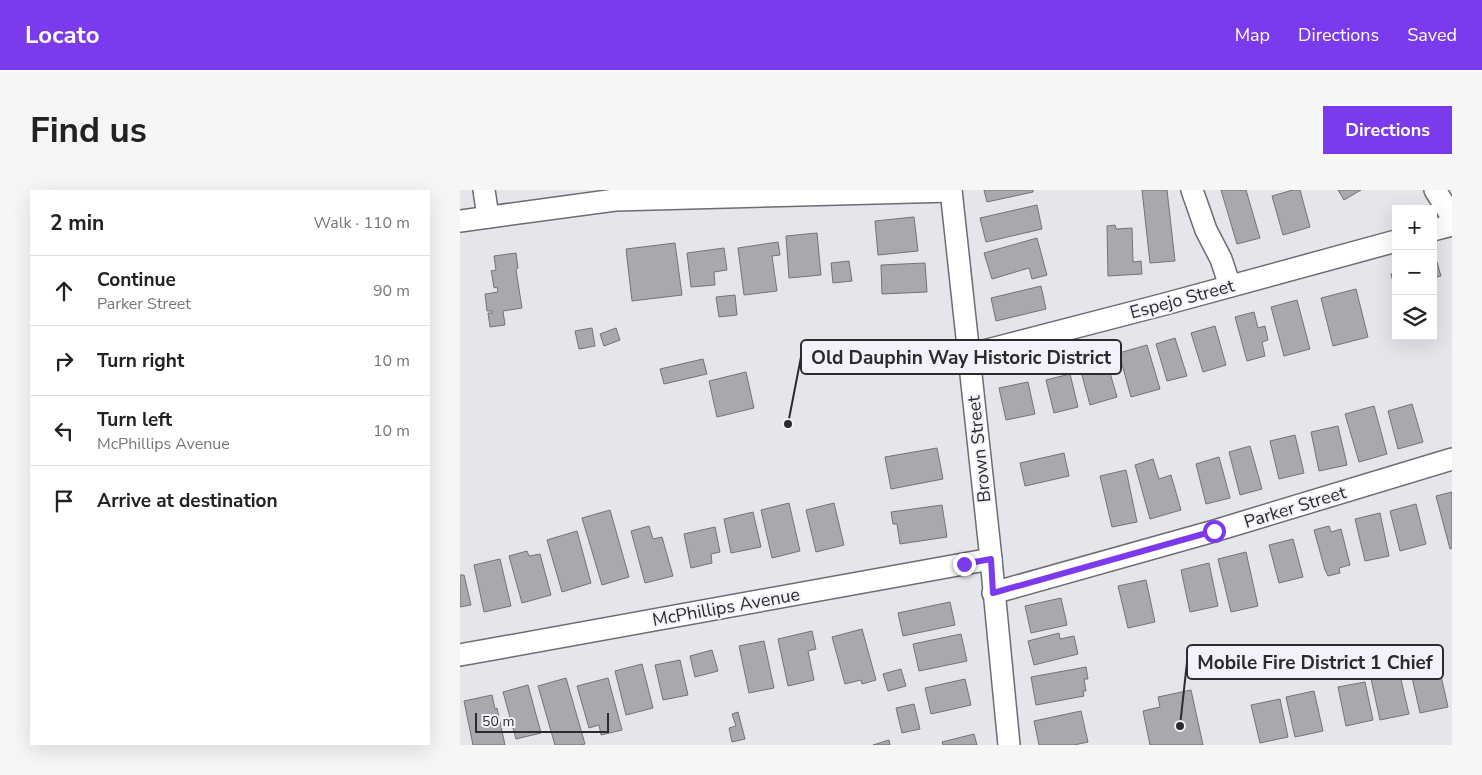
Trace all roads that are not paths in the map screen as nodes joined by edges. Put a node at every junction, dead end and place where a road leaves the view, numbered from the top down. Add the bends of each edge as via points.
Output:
1 (484, 190) edge
2 (951, 190) edge
3 (1192, 190) edge
4 (1435, 190) edge
5 (488, 217) junction
6 (1452, 217) edge
7 (460, 221) edge
8 (1452, 225) edge
9 (1437, 229) edge
10 (1392, 242) edge
11 (1230, 286) junction
12 (968, 355) junction
13 (1452, 459) edge
14 (991, 559) junction
15 (993, 593) junction
16 (460, 655) edge
17 (1009, 745) edge

1 - 5 street
2 - 5 street via 615,200
2 - 12 street, Brown Street
3 - 11 street
4 - 6 street
5 - 7 street
8 - 9 street
10 - 11 street, Espejo Street
11 - 12 street, Espejo Street
12 - 14 street, Brown Street
13 - 15 street, Parker Street
14 - 15 street, Brown Street
14 - 16 street, McPhillips Avenue
15 - 17 street

